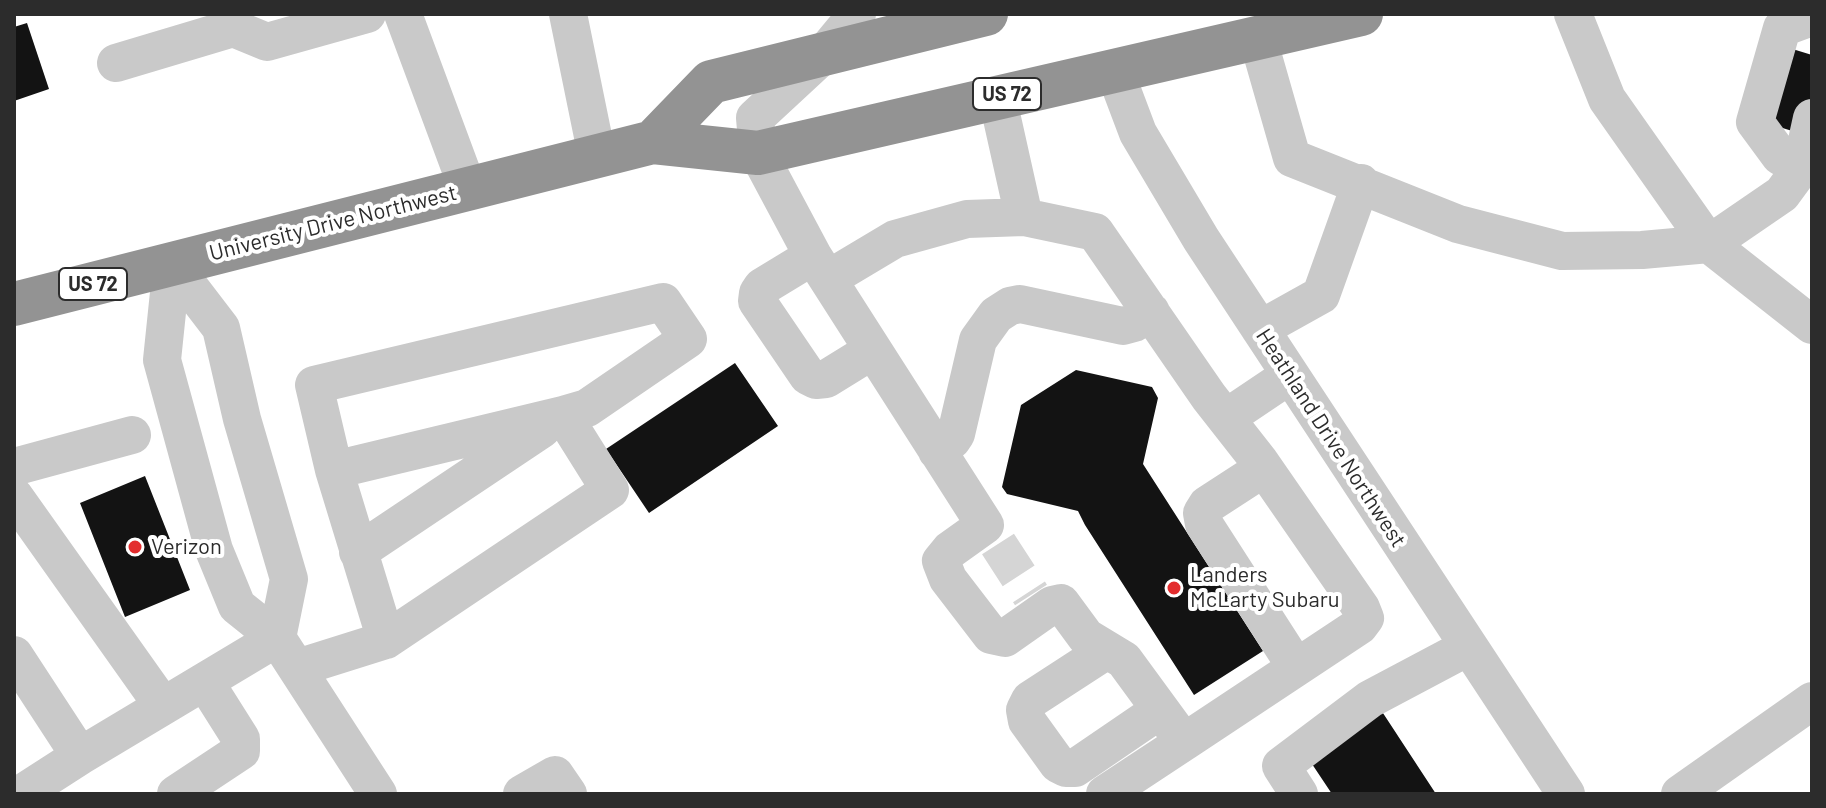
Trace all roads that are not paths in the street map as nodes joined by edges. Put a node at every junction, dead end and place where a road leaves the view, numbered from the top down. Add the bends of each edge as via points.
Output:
1 (367, 14) edge
2 (403, 14) edge
3 (568, 14) edge
4 (857, 14) edge
5 (986, 14) edge
6 (1361, 14) edge
7 (1573, 14) edge
8 (1812, 17) edge
9 (232, 21) edge
10 (290, 24) edge
11 (1258, 39) junction
12 (823, 55) junction
13 (116, 63) dead end
14 (1115, 72) junction
15 (997, 96) junction
16 (1812, 118) edge
17 (653, 142) junction
18 (758, 153) junction
19 (597, 156) junction
20 (1806, 167) edge
21 (1361, 183) junction
22 (468, 189) junction
23 (1024, 217) junction
24 (1709, 244) junction
25 (172, 264) junction
26 (820, 268) junction
27 (14, 304) edge
28 (1151, 312) junction
29 (1812, 324) edge
30 (1260, 329) junction
31 (873, 350) junction
32 (1290, 375) junction
33 (563, 415) junction
34 (1226, 418) junction
35 (132, 435) dead end
36 (937, 451) junction
37 (14, 467) edge
38 (1264, 468) junction
39 (334, 470) junction
40 (14, 496) edge
41 (358, 552) junction
42 (386, 640) junction
43 (1468, 647) junction
44 (1107, 650) junction
45 (287, 653) junction
46 (14, 655) edge
47 (1296, 667) junction
48 (205, 682) junction
49 (1812, 701) edge
50 (163, 706) junction
51 (1160, 710) junction
52 (1184, 742) junction
53 (80, 756) junction
54 (21, 794) edge
55 (176, 794) edge
56 (378, 794) edge
57 (522, 794) edge
58 (568, 794) edge
59 (1105, 794) edge
60 (1299, 794) edge
61 (1566, 794) edge
62 (1680, 794) edge

1 - 10 street
2 - 22 street
3 - 19 street
4 - 12 street
5 - 12 highway
6 - 11 highway, University Drive Northwest / US 72
7 - 24 street via 1607,99
8 - 20 street via 1782,28 1755,122 1780,156
9 - 10 street via 267,42
9 - 13 street
11 - 14 highway, University Drive Northwest / US 72
11 - 21 street via 1292,158
12 - 17 highway via 711,82
12 - 18 street via 755,118
14 - 15 highway, University Drive Northwest / US 72
14 - 30 street, Heathland Drive Northwest via 1138,133
15 - 18 highway, University Drive Northwest / US 72
15 - 23 street
16 - 20 street
17 - 18 highway, University Drive Northwest / US 72
17 - 19 highway, University Drive Northwest / US 72
18 - 26 street
19 - 22 highway, University Drive Northwest / US 72
20 - 24 street via 1782,194
21 - 24 street via 1458,224 1562,251
21 - 30 street via 1321,295
22 - 25 highway, University Drive Northwest / US 72
23 - 26 street via 967,219
23 - 28 street via 1095,232
24 - 29 street
25 - 27 highway, University Drive Northwest / US 72
25 - 45 street via 221,328 289,579
25 - 45 street via 162,360 214,550 237,606
26 - 31 street
26 - 31 street via 762,287 757,301 808,376 816,380
28 - 34 street
28 - 36 street via 1123,326 1020,304 996,315 978,340 956,434
30 - 32 street, Heathland Drive Northwest
31 - 36 street
32 - 34 street
32 - 43 street, Heathland Drive Northwest
33 - 39 street
33 - 39 street via 587,408 688,339 663,302 314,385
33 - 41 street
33 - 42 street via 610,490
34 - 38 street
35 - 37 street
36 - 44 street via 992,535 950,550 941,561 948,579 991,635 1005,638 1036,604 1061,603 1086,637
38 - 47 street via 1202,513 1204,524
38 - 47 street via 1365,618
39 - 41 street
40 - 50 street
41 - 42 street
42 - 45 street
43 - 60 street via 1370,699 1281,766
43 - 61 street, Heathland Drive Northwest
44 - 51 street via 1124,660
44 - 51 street via 1030,700 1025,710 1027,721 1058,764 1075,768
45 - 48 street
45 - 56 street
46 - 53 street
47 - 52 street
48 - 50 street
48 - 55 street via 241,739 241,751
49 - 62 street
50 - 53 street
51 - 52 street
52 - 59 street
53 - 54 street
57 - 58 street via 555,775

